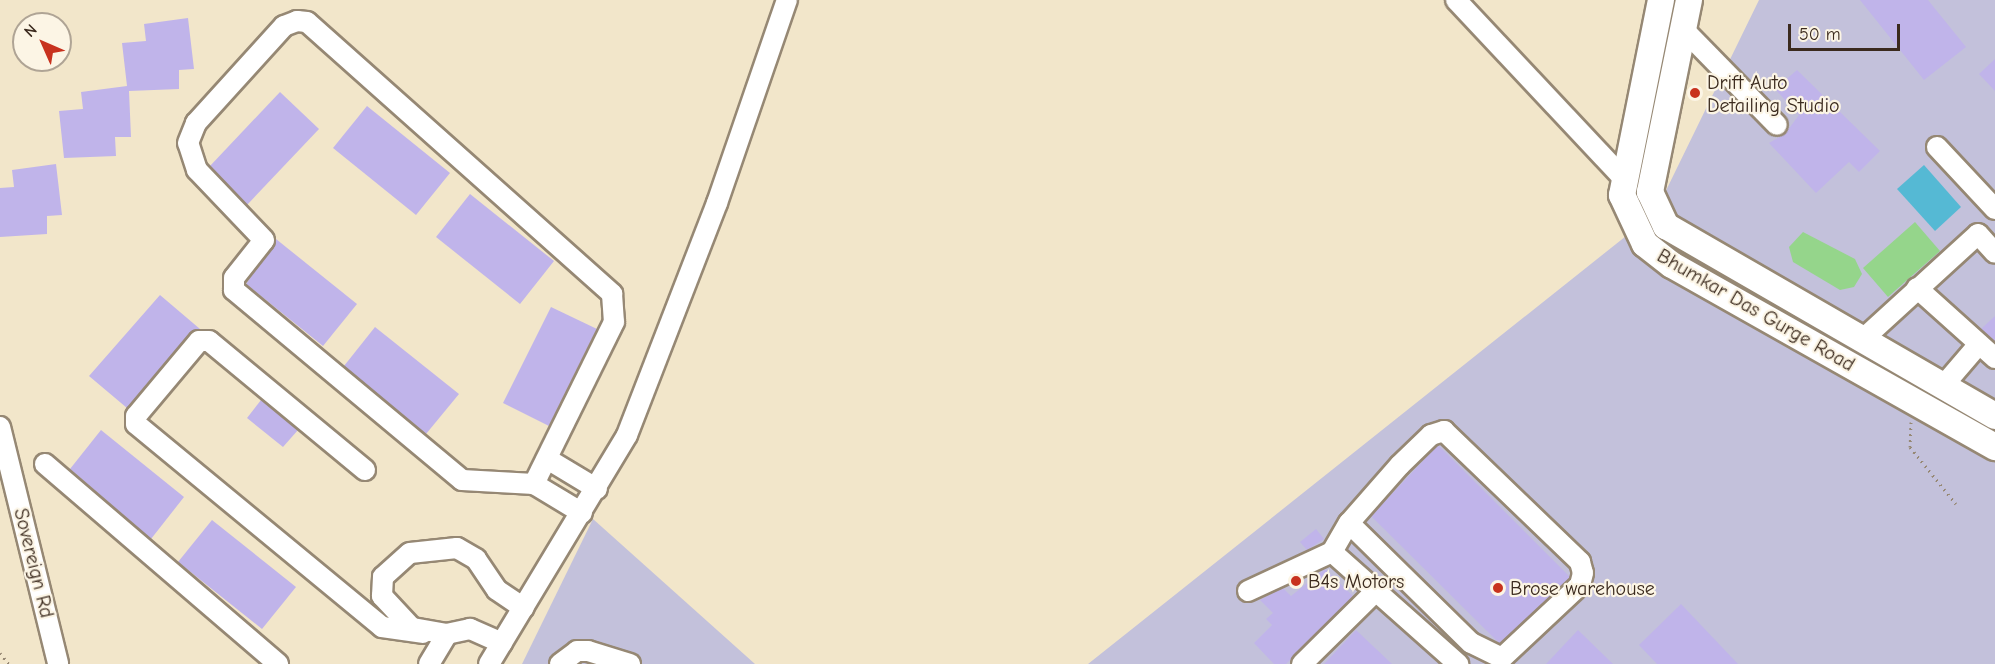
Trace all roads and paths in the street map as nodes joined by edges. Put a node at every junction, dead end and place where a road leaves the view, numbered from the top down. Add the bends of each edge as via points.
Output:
1 (787, 0) edge
2 (1456, 0) edge
3 (1661, 0) edge
4 (1689, 0) edge
5 (1683, 29) junction
6 (1777, 125) dead end
7 (1937, 147) dead end
8 (1624, 179) junction
9 (1650, 192) junction
10 (1995, 209) edge
11 (1995, 252) edge
12 (1917, 288) junction
13 (1862, 340) junction
14 (1979, 345) junction
15 (1995, 358) edge
16 (1943, 386) junction
17 (1911, 399) junction
18 (1995, 416) edge
19 (0, 427) edge
20 (1995, 447) edge
21 (549, 460) junction
22 (45, 464) dead end
23 (365, 470) dead end
24 (534, 484) junction
25 (597, 489) junction
26 (1956, 504) dead end
27 (582, 513) junction
28 (1348, 523) junction
29 (1332, 552) junction
30 (1248, 591) dead end
31 (1376, 591) junction
32 (524, 608) junction
33 (423, 633) junction
34 (447, 634) junction
35 (502, 643) junction
36 (0, 653) edge
37 (9, 664) edge
38 (58, 664) edge
39 (278, 664) edge
40 (429, 664) edge
41 (489, 664) edge
42 (560, 664) edge
43 (630, 664) edge
44 (1302, 664) edge
45 (1458, 664) edge

1 - 25 street via 714,212 627,435
2 - 8 street
3 - 8 main road, Bhumkar Das Gurge Road
4 - 5 main road
5 - 6 street
5 - 9 main road
7 - 10 street
8 - 9 main road
8 - 17 main road, Bhumkar Das Gurge Road via 1622,195 1630,221 1654,251
9 - 13 main road, Bhumkar Das Gurge Road via 1666,226 1687,242
11 - 12 street via 1978,234
12 - 13 street
12 - 14 street
13 - 16 main road, Bhumkar Das Gurge Road
14 - 15 street
14 - 16 street
16 - 18 main road, Bhumkar Das Gurge Road
17 - 20 main road, Bhumkar Das Gurge Road
17 - 26 path via 1910,447
19 - 38 street, Sovereign Rd
21 - 24 street
21 - 24 street via 614,322 612,294 307,22 284,26 196,123 188,143 197,170 264,240 234,278 234,290 462,480
21 - 25 street
22 - 39 street
23 - 33 street via 209,341 199,341 136,416 136,424 381,627
24 - 27 street
25 - 27 street
27 - 32 street
28 - 28 street via 1431,435 1444,431 1580,562 1583,573 1580,585 1502,658 1471,643
28 - 29 street
29 - 30 street
29 - 31 street
31 - 44 street
31 - 45 street
32 - 33 street via 497,590 476,558 447,546 410,554 383,577 382,596 401,619
32 - 35 street
33 - 34 street
34 - 35 street via 470,629
34 - 40 street
35 - 41 street
36 - 37 path
42 - 43 street via 577,651 588,651

